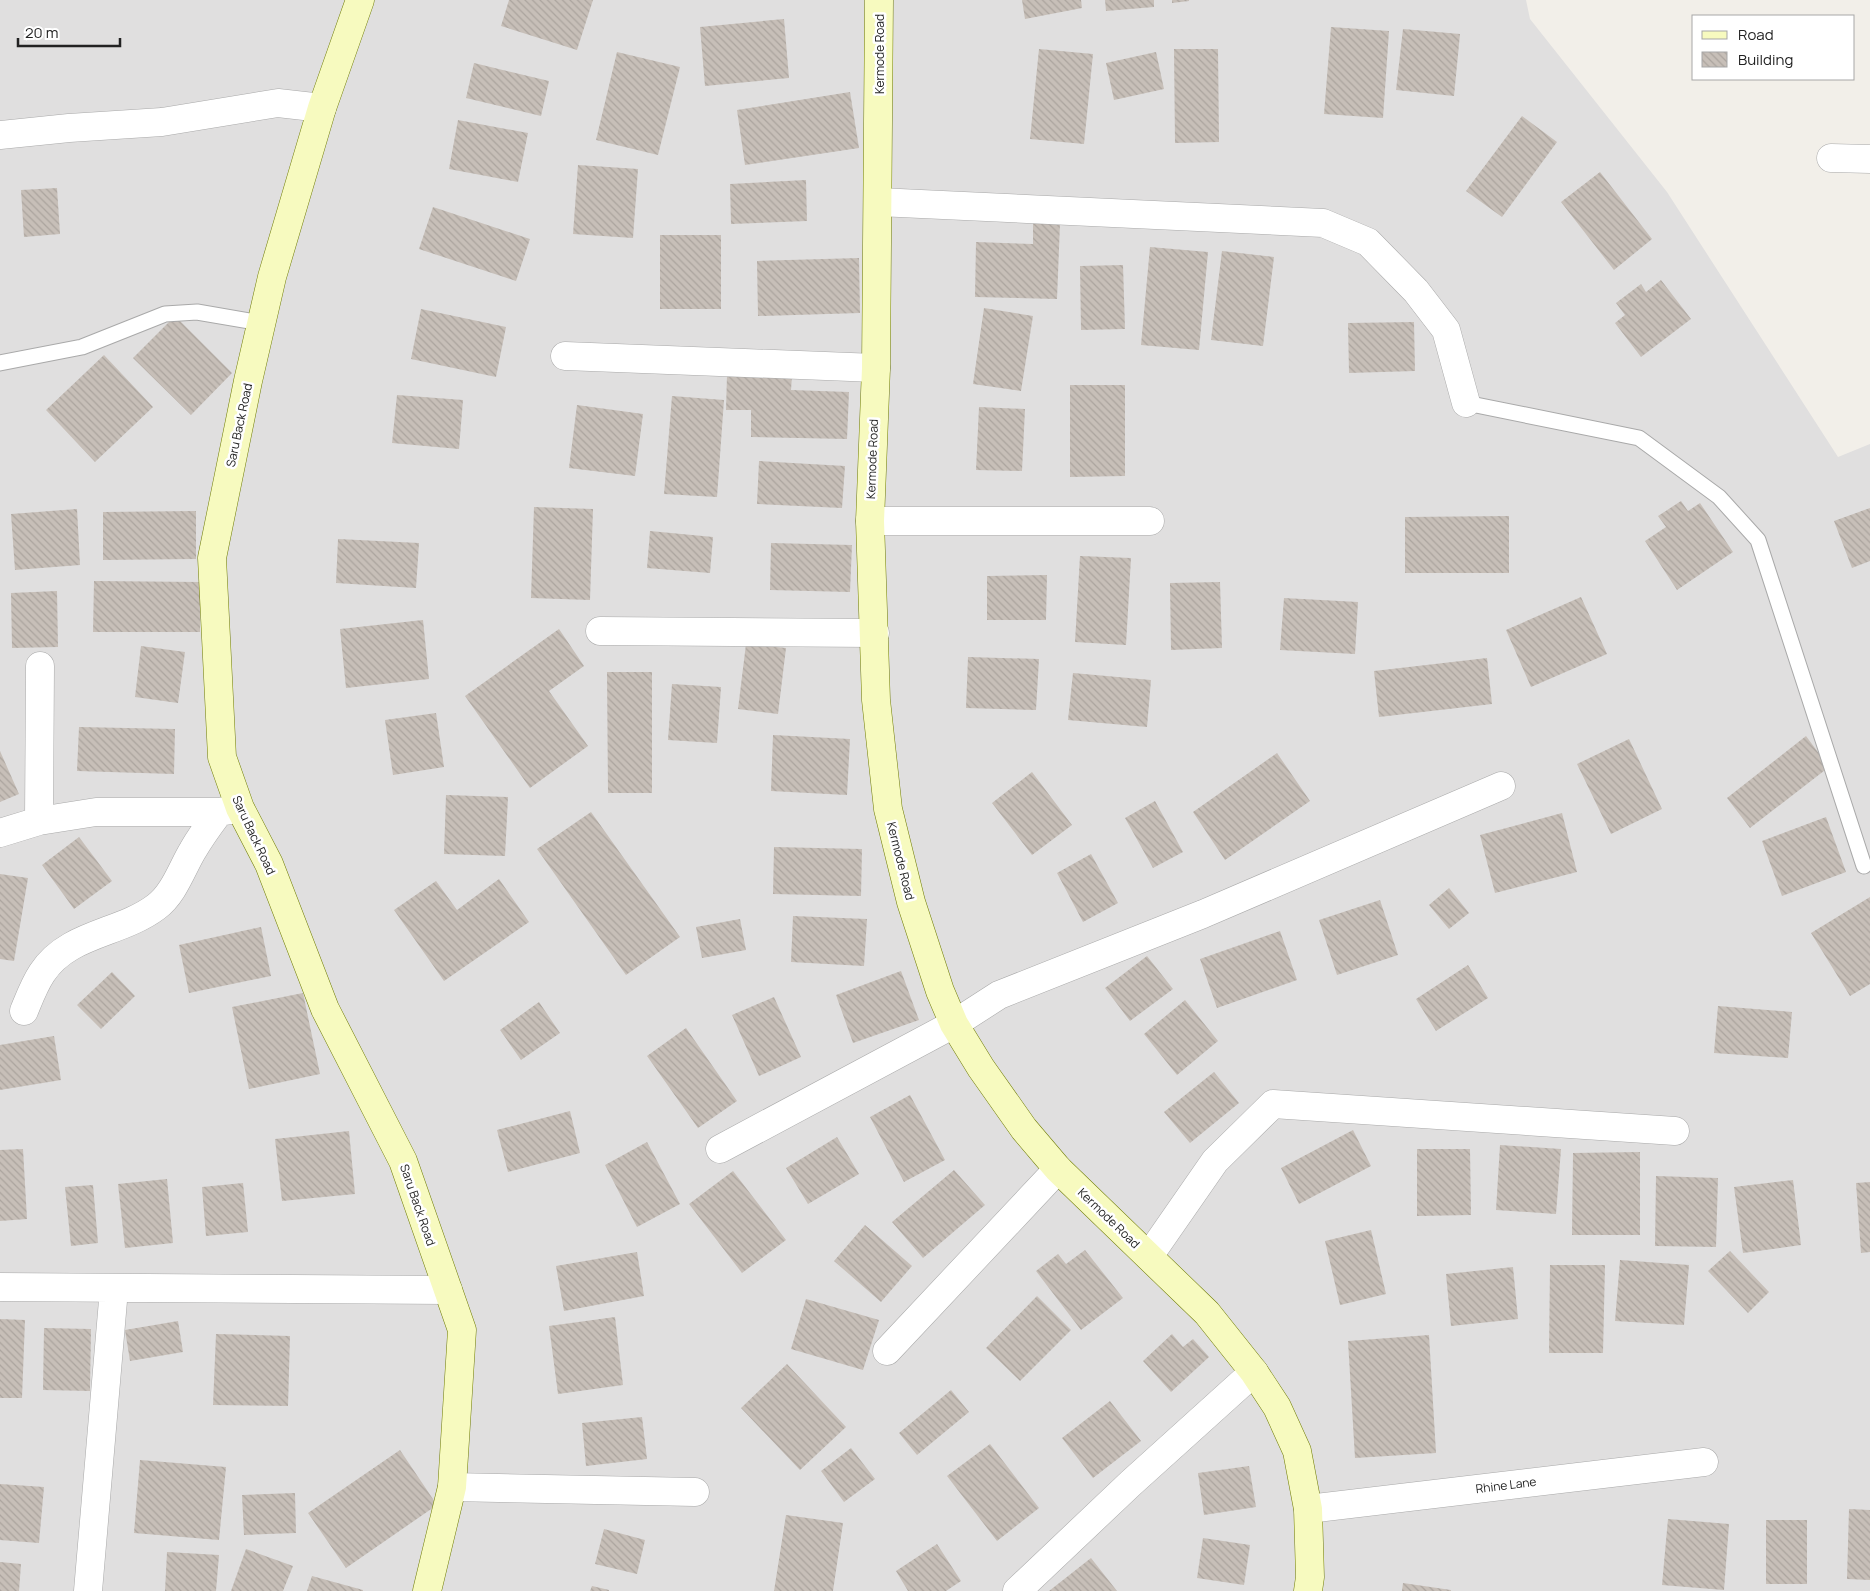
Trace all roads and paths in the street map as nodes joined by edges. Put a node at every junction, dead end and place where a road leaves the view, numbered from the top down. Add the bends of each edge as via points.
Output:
1 (360, 0) edge
2 (879, 0) edge
3 (322, 108) junction
4 (0, 136) edge
5 (1831, 158) dead end
6 (1870, 159) edge
7 (878, 202) junction
8 (261, 323) junction
9 (565, 356) dead end
10 (0, 363) edge
11 (876, 368) junction
12 (1466, 403) joint
13 (870, 521) junction
14 (1150, 521) dead end
15 (600, 631) dead end
16 (875, 633) junction
17 (40, 666) dead end
18 (1502, 786) dead end
19 (229, 810) junction
20 (39, 821) junction
21 (0, 833) edge
22 (1864, 866) dead end
23 (24, 1011) dead end
24 (954, 1024) junction
25 (1676, 1131) dead end
26 (720, 1150) dead end
27 (1058, 1169) junction
28 (1149, 1256) junction
29 (0, 1287) edge
30 (114, 1289) junction
31 (448, 1290) junction
32 (887, 1351) dead end
33 (1254, 1372) junction
34 (1704, 1462) dead end
35 (452, 1486) junction
36 (695, 1492) dead end
37 (1308, 1508) junction
38 (88, 1591) edge
39 (426, 1591) edge
40 (1016, 1591) edge
41 (1308, 1591) edge

1 - 3 street, Saru Back Road
2 - 7 street, Kermode Road
3 - 4 street via 278,102 162,122
3 - 8 street, Saru Back Road via 293,201
5 - 6 street
7 - 11 street, Kermode Road
7 - 12 street via 1323,223 1368,242 1416,291 1446,330
8 - 10 lane via 197,312 165,314 82,348
8 - 19 street, Saru Back Road via 212,558 222,757
9 - 11 street
11 - 13 street, Kermode Road
12 - 22 lane via 1639,438 1719,497 1758,540
13 - 14 street
13 - 16 street, Kermode Road
15 - 16 street
16 - 24 street, Kermode Road via 876,700 888,809 911,902
17 - 20 street
18 - 24 street via 1203,914 999,995
19 - 20 street via 96,812
19 - 23 street via 192,851 179,878 157,906 128,923 87,938 58,954 42,973
19 - 31 street, Saru Back Road via 269,864 325,1009 403,1161
20 - 21 street
24 - 26 street
24 - 27 street, Kermode Road via 1019,1122
25 - 28 street via 1273,1104 1215,1161
27 - 28 street, Kermode Road
27 - 32 street
28 - 33 street, Kermode Road via 1207,1313
29 - 30 street
30 - 31 street
30 - 38 street
31 - 35 street, Saru Back Road via 462,1330
33 - 37 street, Kermode Road via 1277,1407 1297,1451
33 - 40 street
34 - 37 street, Rhine Lane
35 - 36 street
35 - 39 street, Saru Back Road
37 - 41 street, Kermode Road

